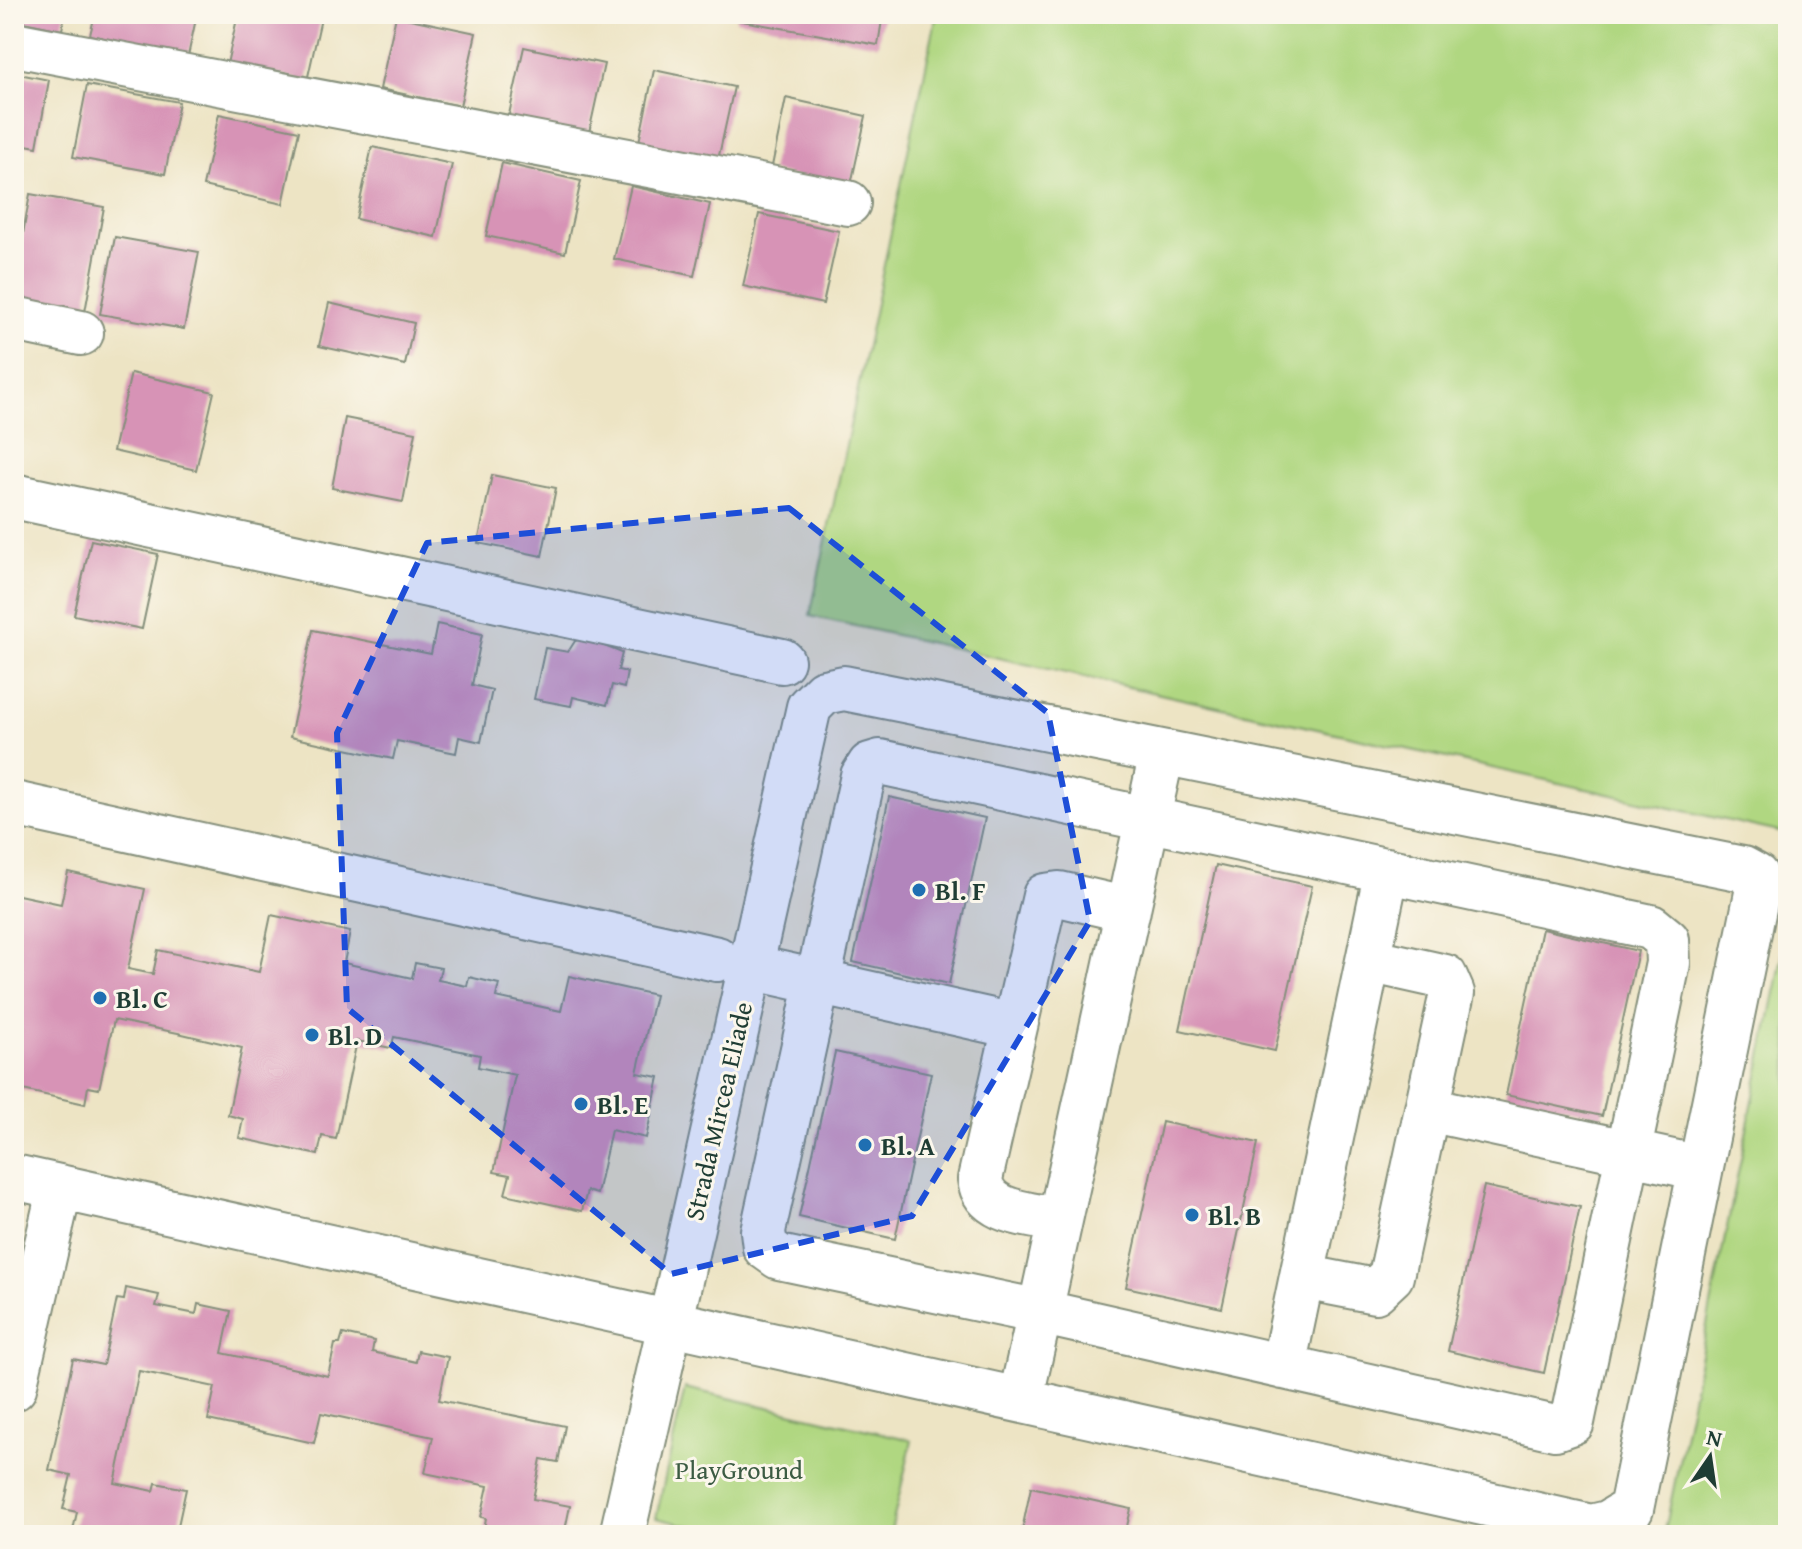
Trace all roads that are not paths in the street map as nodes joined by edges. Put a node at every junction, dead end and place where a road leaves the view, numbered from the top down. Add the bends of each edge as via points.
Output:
1 (14, 44) edge
2 (848, 203) dead end
3 (14, 319) edge
4 (81, 333) dead end
5 (14, 496) edge
6 (782, 661) dead end
7 (1162, 753) junction
8 (14, 804) edge
9 (1148, 819) junction
10 (1387, 870) junction
11 (1128, 910) junction
12 (1369, 960) junction
13 (734, 963) junction
14 (818, 981) junction
15 (1014, 1026) junction
16 (1428, 1109) junction
17 (1629, 1152) junction
18 (1700, 1168) junction
19 (14, 1177) edge
20 (60, 1187) junction
21 (1059, 1220) junction
22 (1303, 1277) junction
23 (1040, 1312) junction
24 (671, 1320) junction
25 (1283, 1367) junction
26 (14, 1388) edge
27 (1021, 1397) junction
28 (622, 1535) edge

1 - 2 street
3 - 4 street
5 - 6 street
7 - 9 street
7 - 13 street, Strada Mircea Eliade via 844,688 824,692 809,707
7 - 18 street via 1743,869 1756,876 1757,893
8 - 13 street
9 - 10 street
9 - 11 street
9 - 14 street via 880,762 870,765 863,776
10 - 12 street
10 - 17 street via 1651,927 1667,940 1668,963
11 - 15 street via 1059,894 1045,896
11 - 21 street
12 - 16 street via 1445,977 1452,993
12 - 22 street
13 - 14 street
13 - 24 street, Strada Mircea Eliade
14 - 15 street
14 - 23 street via 763,1231 765,1247 779,1257
15 - 21 street via 981,1194 992,1205
16 - 17 street
16 - 22 street via 1391,1276 1375,1291
17 - 18 street
17 - 25 street via 1572,1422 1555,1428
18 - 27 street via 1631,1509 1608,1523 1591,1527
19 - 20 street
20 - 24 street
20 - 26 street
21 - 23 street
22 - 25 street
23 - 25 street
23 - 27 street
24 - 27 street
24 - 28 street, Strada Mircea Eliade

